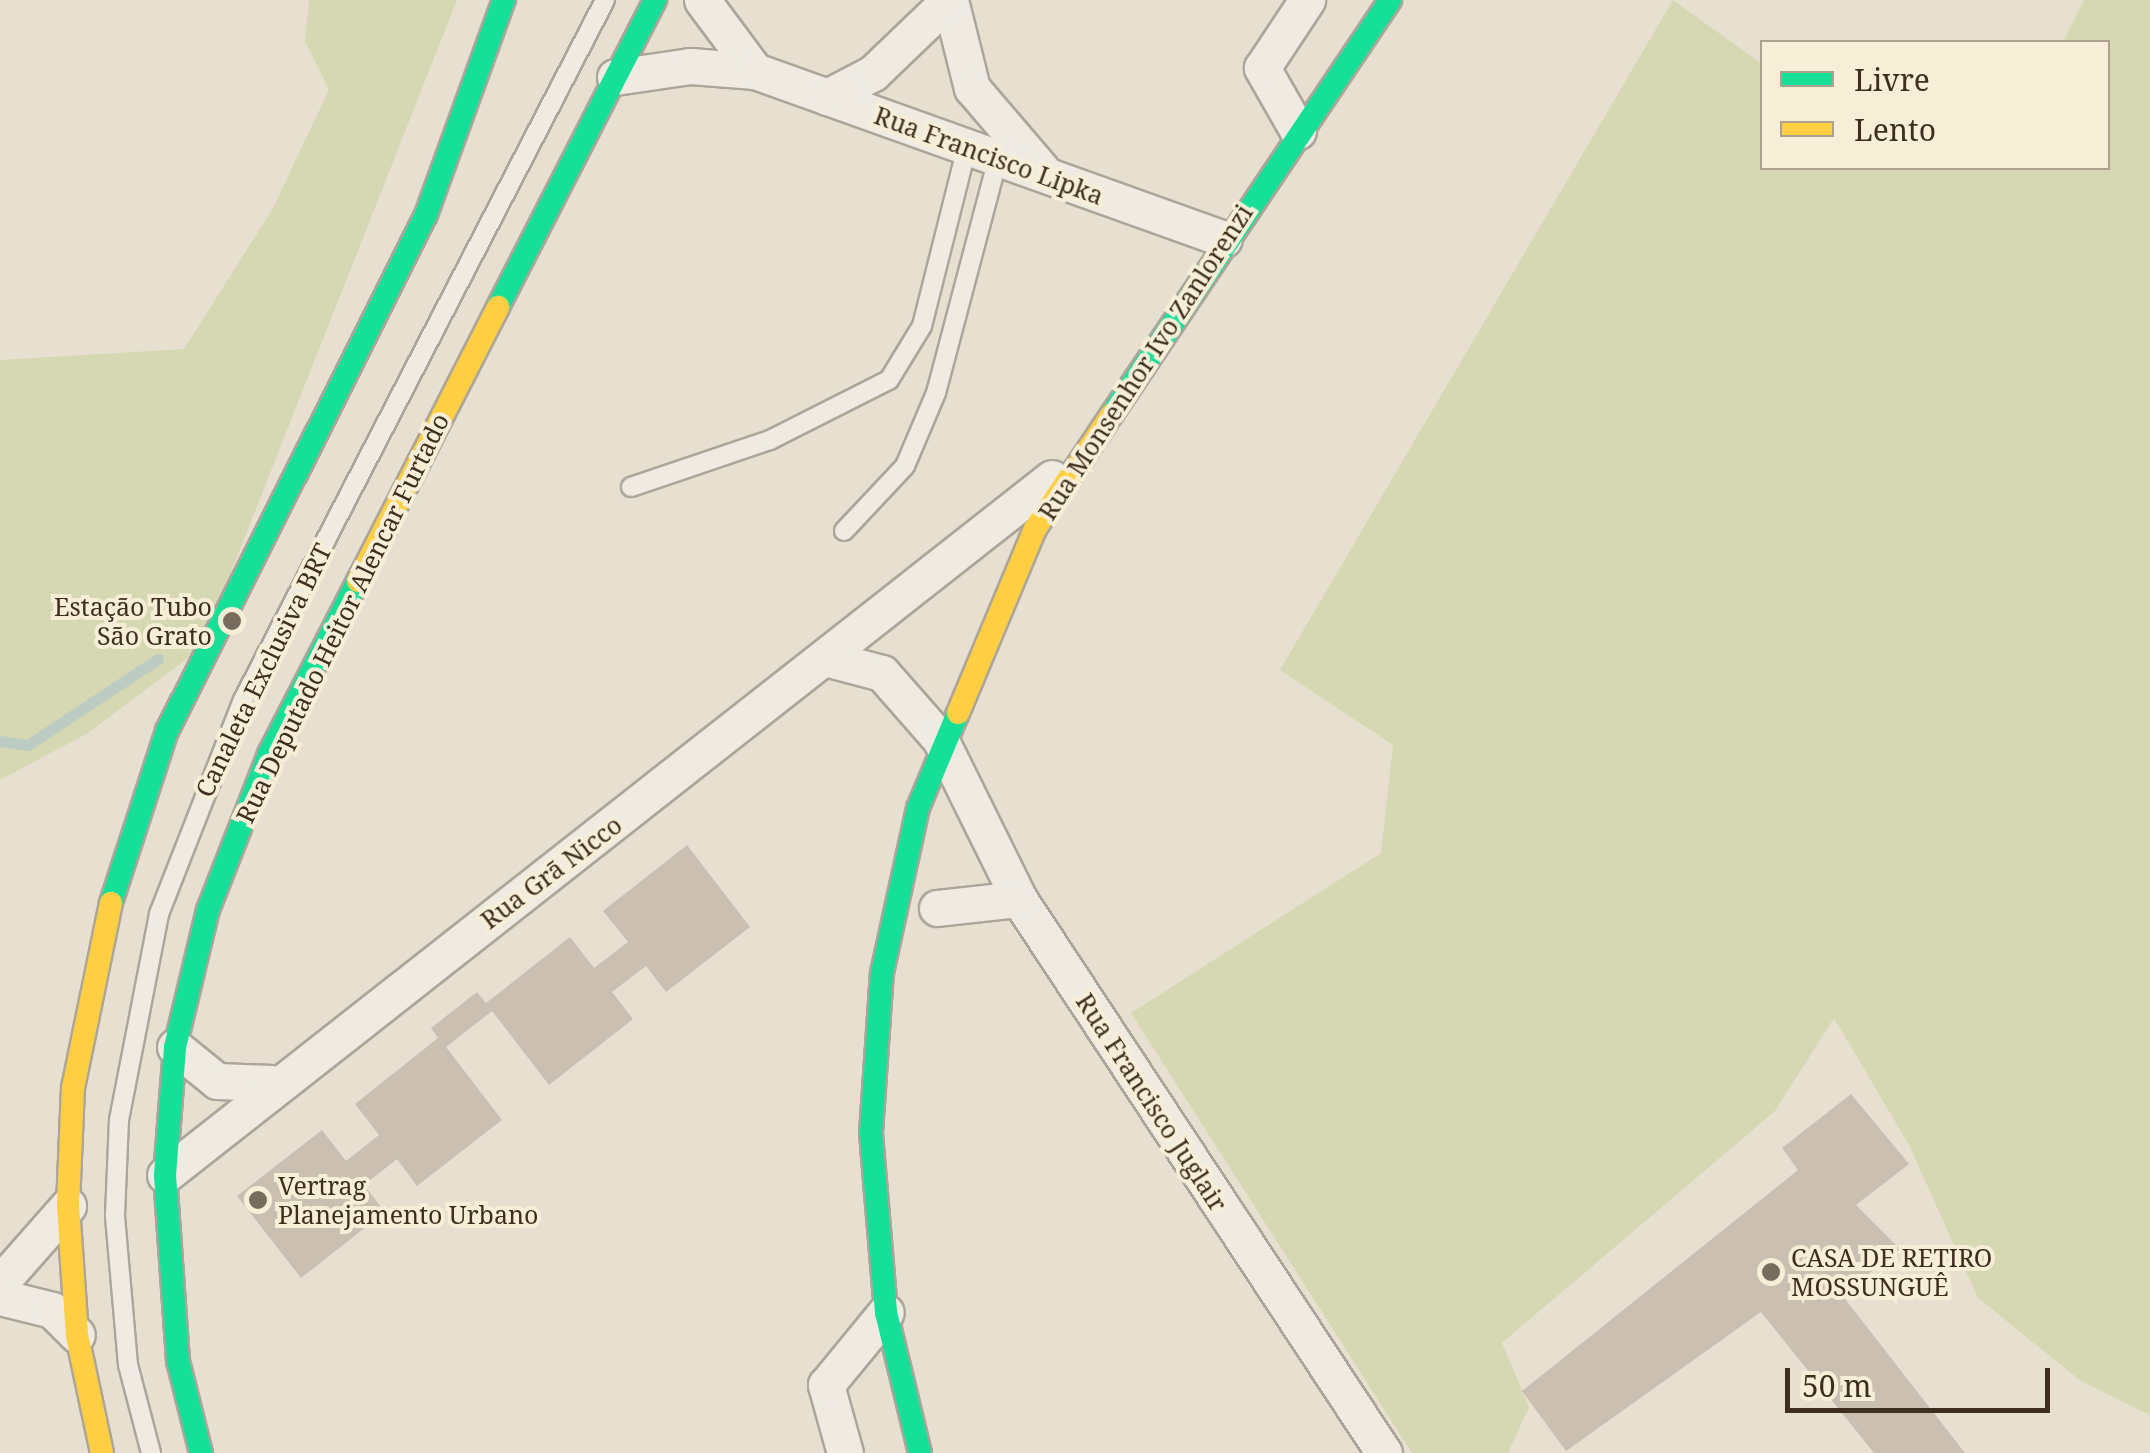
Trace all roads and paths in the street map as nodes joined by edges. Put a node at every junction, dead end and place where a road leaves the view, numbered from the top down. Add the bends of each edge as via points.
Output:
1 (504, 0) edge
2 (605, 0) edge
3 (655, 0) edge
4 (702, 0) edge
5 (1308, 0) edge
6 (1390, 0) edge
7 (756, 71) junction
8 (615, 78) junction
9 (827, 97) junction
10 (1298, 131) junction
11 (983, 152) junction
12 (1048, 176) junction
13 (1224, 238) junction
14 (1077, 458) junction
15 (632, 487) dead end
16 (844, 531) dead end
17 (829, 659) junction
18 (940, 739) junction
19 (1019, 900) junction
20 (937, 908) dead end
21 (175, 1047) junction
22 (272, 1083) junction
23 (164, 1175) junction
24 (68, 1206) junction
25 (0, 1284) edge
26 (0, 1297) edge
27 (886, 1312) junction
28 (77, 1336) junction
29 (102, 1453) edge
30 (151, 1453) edge
31 (201, 1453) edge
32 (845, 1453) edge
33 (920, 1453) edge
34 (1384, 1453) edge

1 - 24 street via 426,215 199,662 130,834 84,1014
2 - 30 lane, Canaleta Exclusiva BRT via 243,700 159,914 118,1120 114,1215 128,1365
3 - 8 street, Rua Deputado Heitor Alencar Furtado
4 - 7 street
5 - 10 street via 1262,68
6 - 10 street, Rua Monsenhor Ivo Zanlorenzi
7 - 8 street, Rua Francisco Lipka via 690,66
7 - 9 street, Rua Francisco Lipka
8 - 21 street, Rua Deputado Heitor Alencar Furtado via 268,754 208,910
9 - 11 street, Rua Francisco Lipka
9 - 12 street via 873,73 950,0 972,88
10 - 13 street, Rua Monsenhor Ivo Zanlorenzi
11 - 12 street, Rua Francisco Lipka
11 - 15 lane via 922,326 889,380 788,432
11 - 16 lane via 936,392 905,466
12 - 13 street, Rua Francisco Lipka
13 - 14 street, Rua Monsenhor Ivo Zanlorenzi
14 - 17 street, Rua Grã Nicco
14 - 18 street, Rua Monsenhor Ivo Zanlorenzi via 1007,583
17 - 18 street via 882,673
17 - 22 street, Rua Grã Nicco
18 - 19 street, Rua Francisco Juglair
18 - 27 street, Rua Monsenhor Ivo Zanlorenzi via 896,890 874,1051 873,1194
19 - 20 street
19 - 34 street, Rua Francisco Juglair
21 - 22 street via 217,1081
21 - 23 street, Rua Deputado Heitor Alencar Furtado
22 - 23 street, Rua Grã Nicco
23 - 31 street, Rua Deputado Heitor Alencar Furtado via 178,1361
24 - 25 street
24 - 28 street
26 - 28 street via 52,1310
27 - 32 street via 826,1385
27 - 33 street, Rua Monsenhor Ivo Zanlorenzi
28 - 29 street

